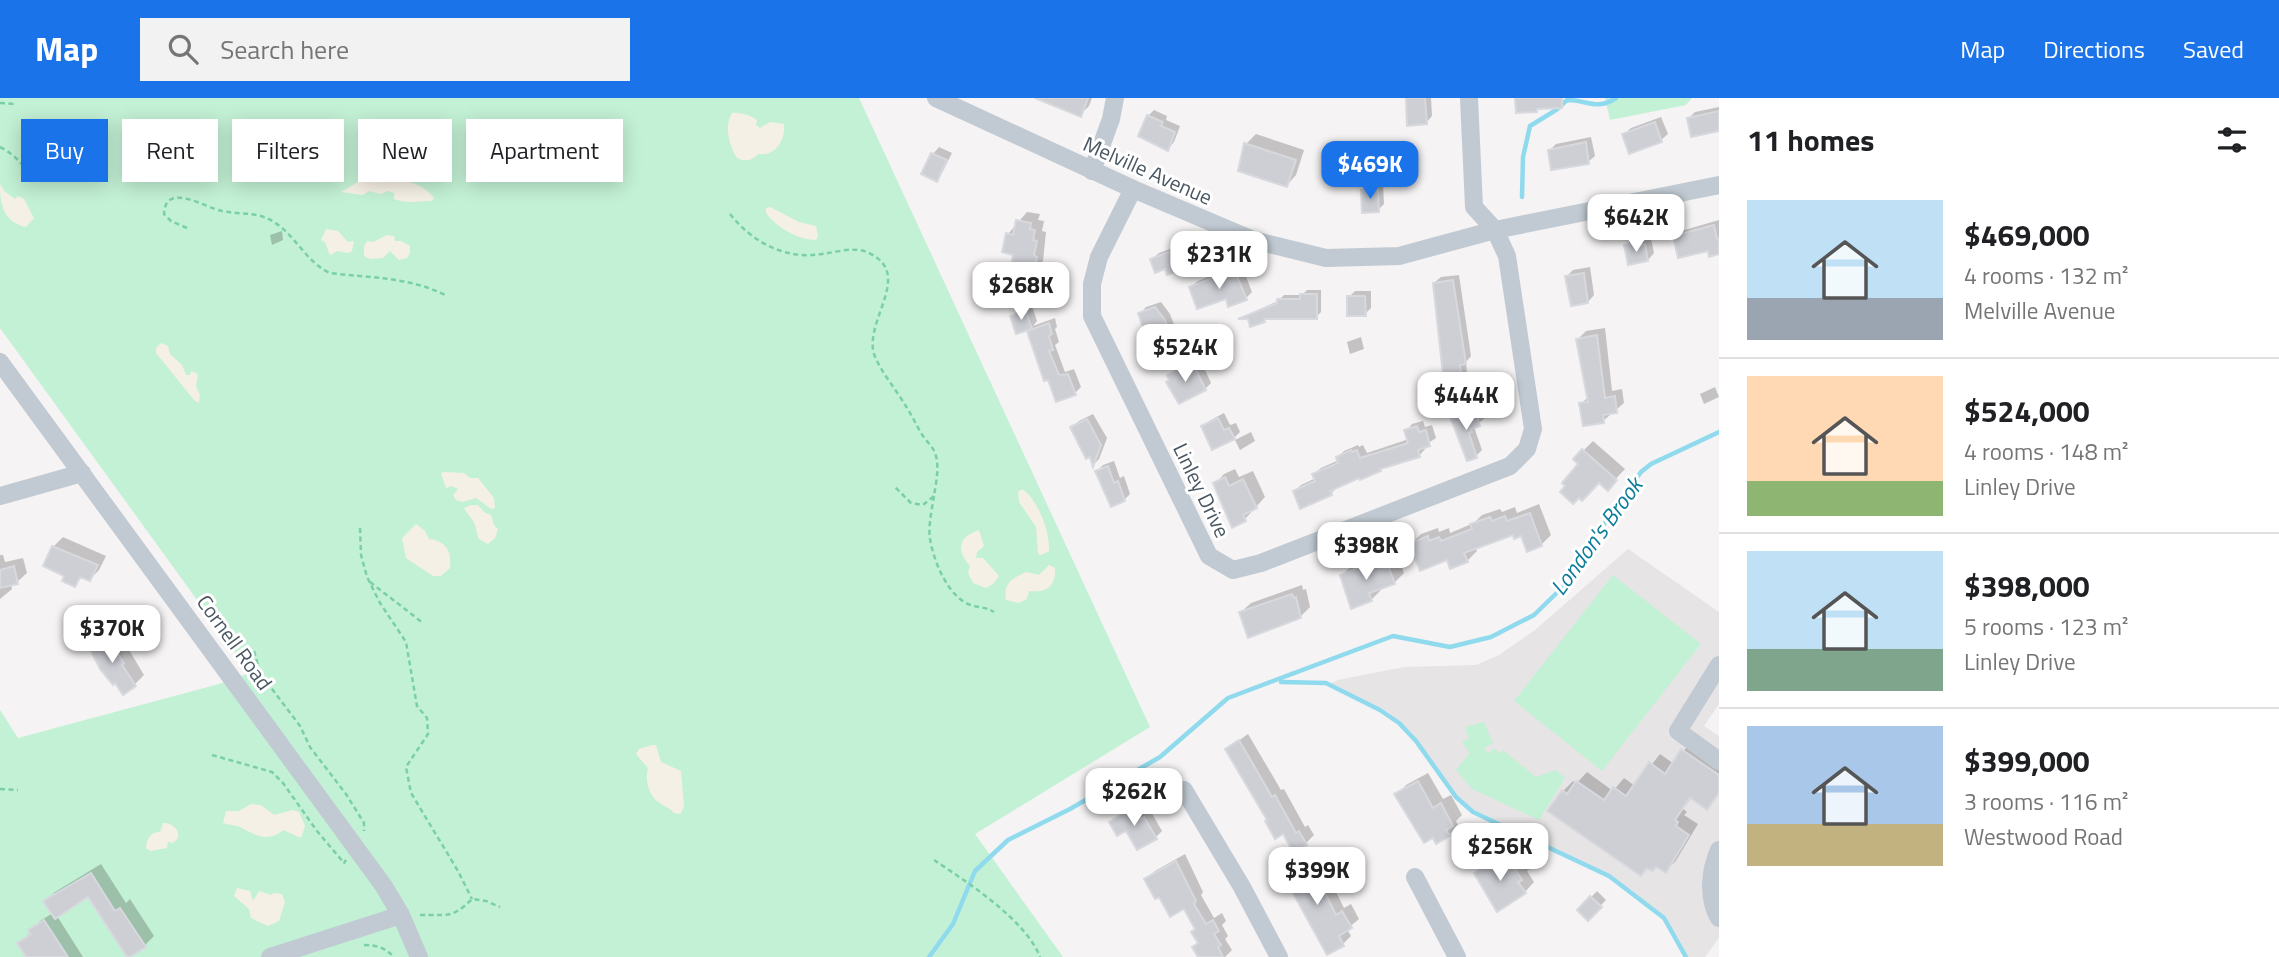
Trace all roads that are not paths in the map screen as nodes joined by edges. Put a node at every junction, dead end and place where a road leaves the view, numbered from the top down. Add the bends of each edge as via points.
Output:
1 (936, 98) edge
2 (1115, 98) edge
3 (1469, 98) edge
4 (1092, 171) junction
5 (1719, 185) edge
6 (1133, 190) junction
7 (1495, 230) junction
8 (0, 362) edge
9 (82, 473) junction
10 (0, 496) edge
11 (1719, 665) edge
12 (1719, 761) edge
13 (1184, 790) dead end
14 (1719, 850) edge
15 (1416, 877) dead end
16 (401, 915) junction
17 (1719, 918) edge
18 (270, 957) edge
19 (419, 957) edge
20 (1279, 957) edge
21 (1457, 957) edge

1 - 4 street, Melville Avenue
2 - 4 street
3 - 7 street via 1474,207
4 - 6 street, Melville Avenue
5 - 7 street, Melville Avenue
6 - 7 street, Melville Avenue via 1253,240 1326,258 1399,256
6 - 7 street, Linley Drive via 1099,257 1092,285 1092,316 1209,556 1233,570 1261,564 1510,466 1527,449 1533,429 1507,256
8 - 9 street, Cornell Road
9 - 10 street
9 - 16 street, Cornell Road
11 - 12 street via 1678,732
13 - 20 street
14 - 17 street via 1711,877
15 - 21 street
16 - 18 street
16 - 19 street, Cornell Road

